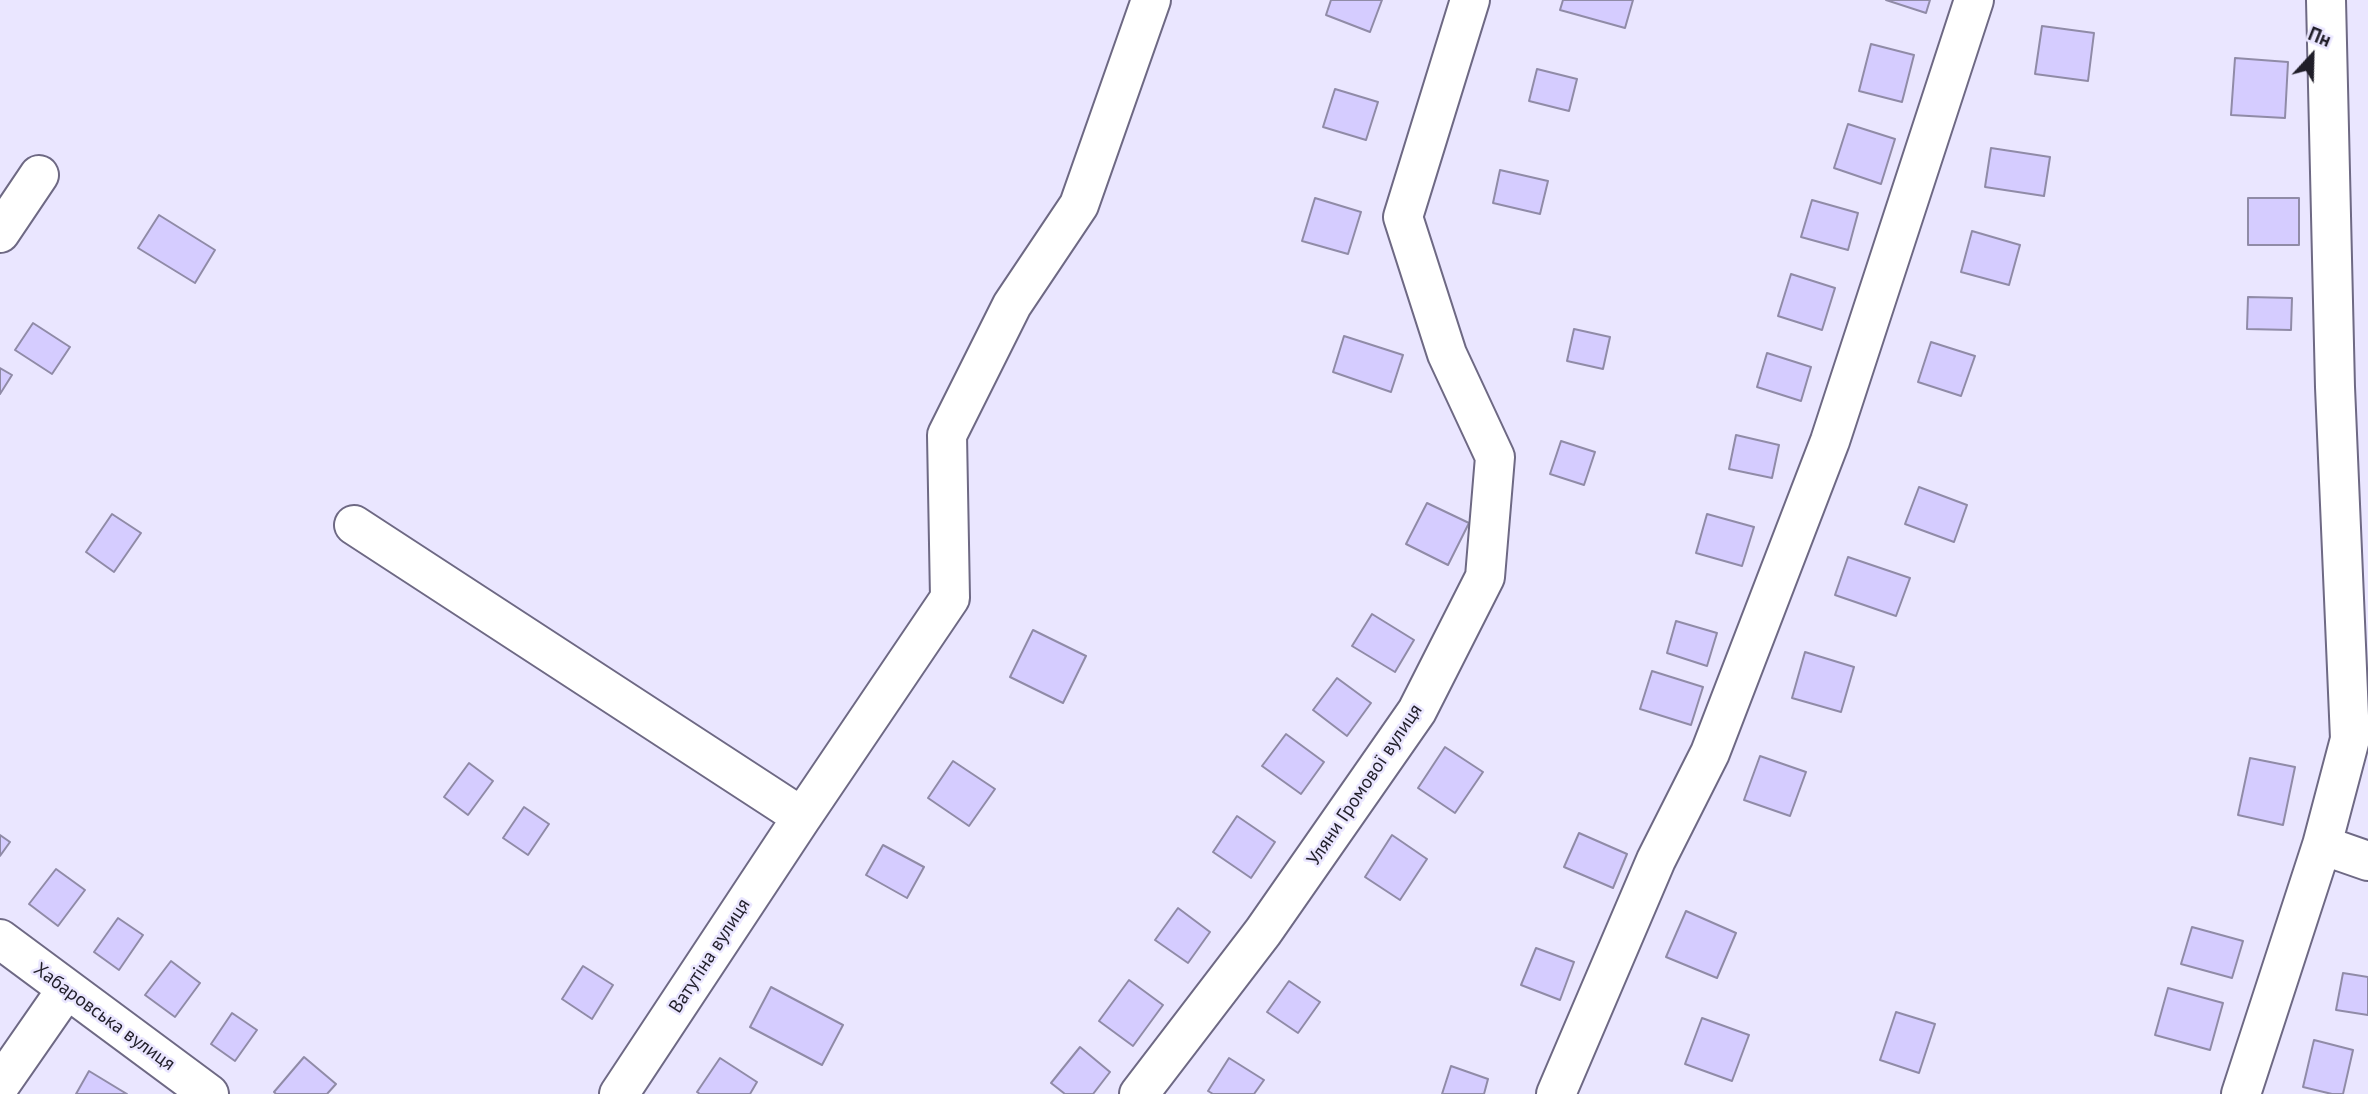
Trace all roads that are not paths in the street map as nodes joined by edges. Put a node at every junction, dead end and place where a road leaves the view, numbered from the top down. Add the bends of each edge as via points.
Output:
1 (1151, 0) edge
2 (1469, 0) edge
3 (1973, 0) edge
4 (2326, 0) edge
5 (39, 175) dead end
6 (0, 233) edge
7 (354, 525) dead end
8 (802, 817) junction
9 (2322, 845) junction
10 (2368, 861) edge
11 (0, 939) edge
12 (66, 990) junction
13 (0, 1085) edge
14 (209, 1094) edge
15 (619, 1094) edge
16 (1139, 1094) edge
17 (1556, 1094) edge
18 (2241, 1094) edge

1 - 8 street, Ватутіна вулиця via 1079,205 1012,305 947,435 950,598
2 - 16 street, Уляни Громової вулиця via 1403,217 1447,354 1495,457 1485,577 1417,711 1263,932
3 - 17 street via 1830,441 1710,753 1656,860
4 - 9 street via 2334,387 2350,740
5 - 6 street
7 - 8 street
8 - 15 street, Ватутіна вулиця
9 - 10 street
9 - 18 street
11 - 12 street, Хабаровська вулиця
12 - 13 street
12 - 14 street, Хабаровська вулиця

